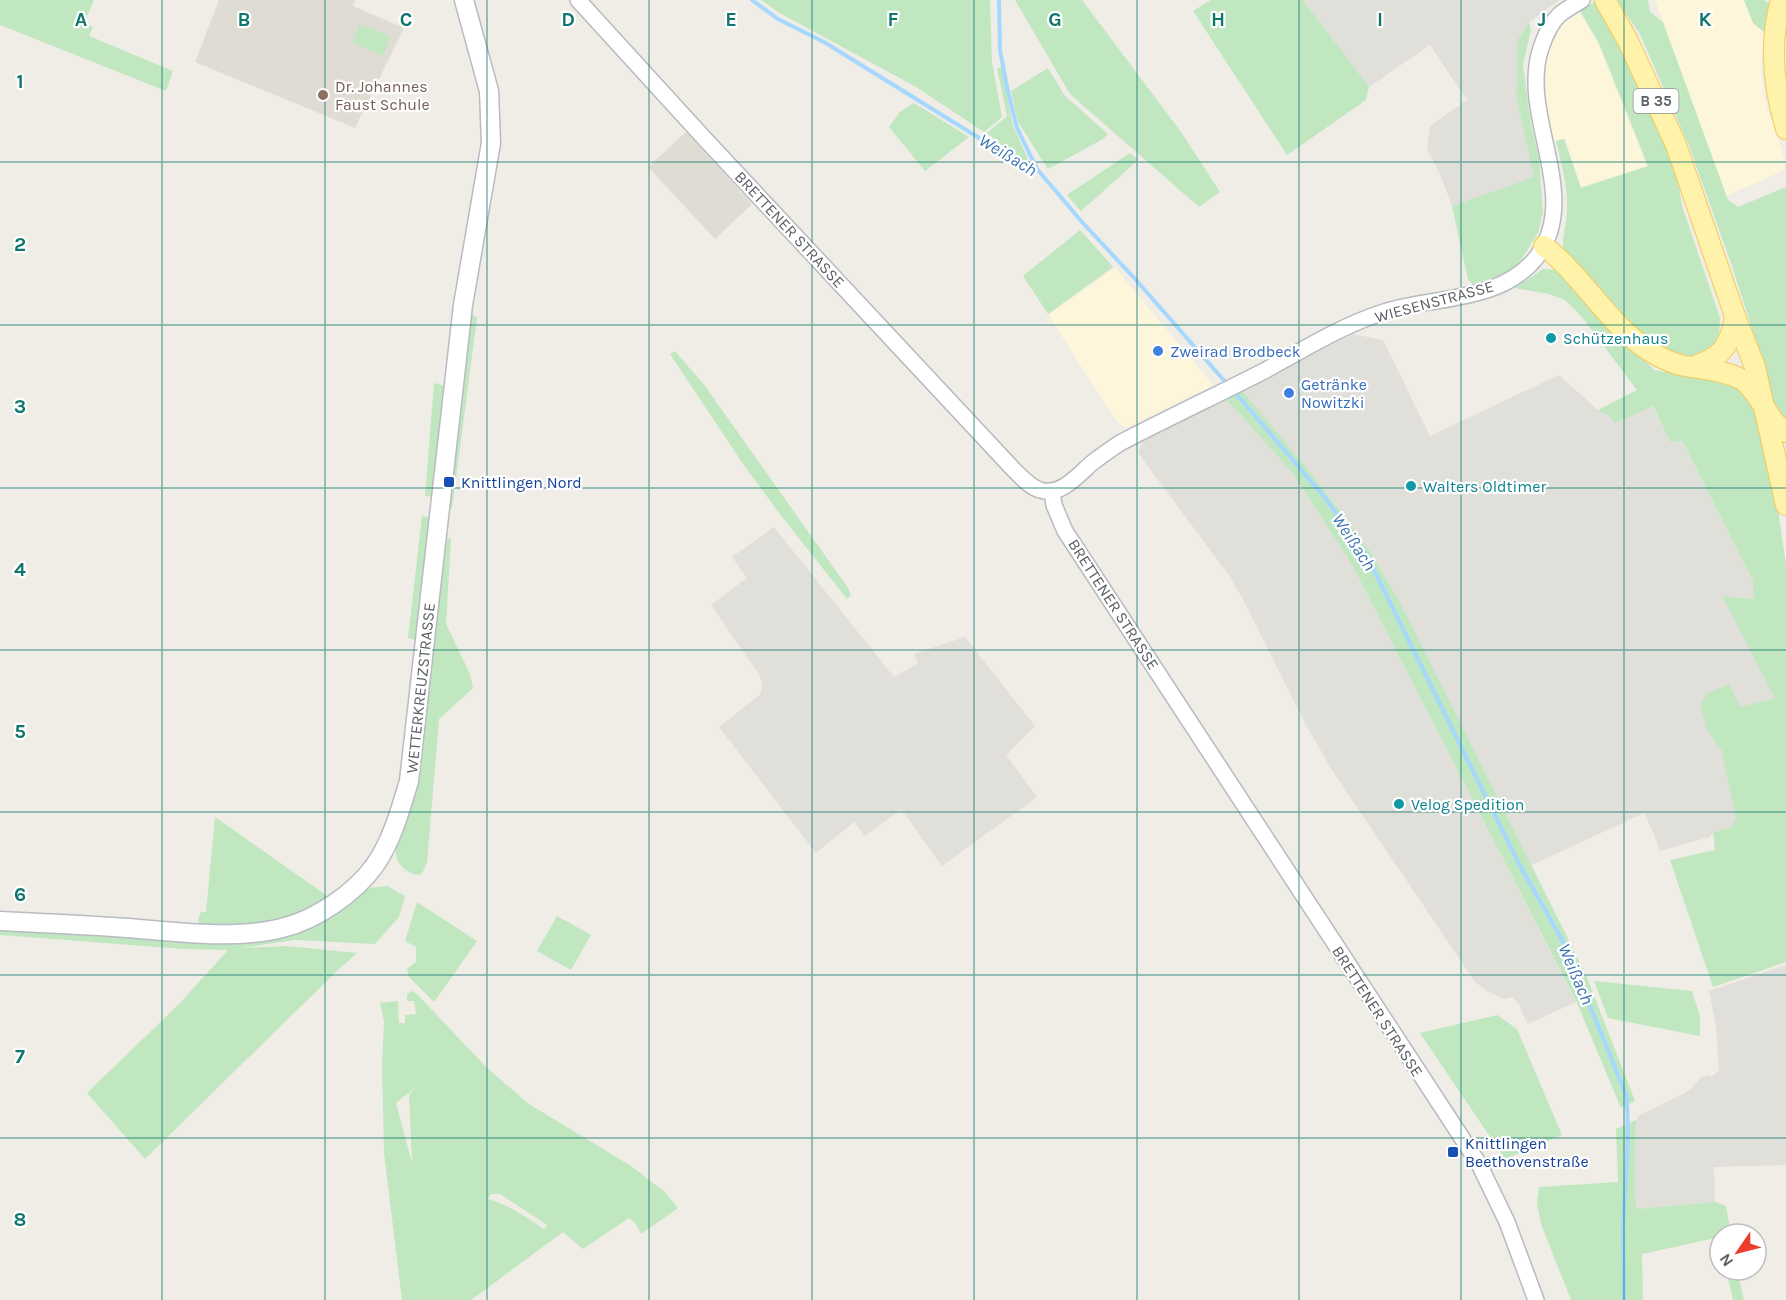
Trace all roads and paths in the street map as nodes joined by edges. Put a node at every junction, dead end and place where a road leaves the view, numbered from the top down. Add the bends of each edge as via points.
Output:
1 (464, 0) edge
2 (578, 0) edge
3 (1605, 0) edge
4 (1781, 0) edge
5 (1575, 4) edge
6 (1786, 129) edge
7 (1544, 246) junction
8 (1736, 316) junction
9 (1692, 367) junction
10 (1765, 406) junction
11 (1786, 432) edge
12 (1052, 491) junction
13 (1786, 505) edge
14 (0, 921) edge
15 (1536, 1300) edge

1 - 14 main road, WETTERKREUZSTRASSE via 489,91 491,143 453,381 409,781 397,823 376,864 335,903 284,928 250,934 191,933
2 - 12 street, BRETTENER STRASSE via 1014,470 1041,490
3 - 8 main road, B 35 via 1676,145
4 - 6 main road via 1773,37 1773,71
5 - 7 street, WIESENSTRASSE via 1559,15 1544,38 1535,75 1553,190 1552,220
7 - 9 main road via 1633,338 1667,360
7 - 12 street, WIESENSTRASSE via 1521,273 1504,282 1466,296 1386,312 1329,337 1120,443 1070,482
8 - 9 main road via 1726,346 1709,362
8 - 10 main road, B 35
9 - 10 main road via 1746,381
10 - 11 main road via 1775,424
10 - 13 main road, B 35
12 - 15 street, BRETTENER STRASSE via 1065,531 1479,1164 1507,1222

